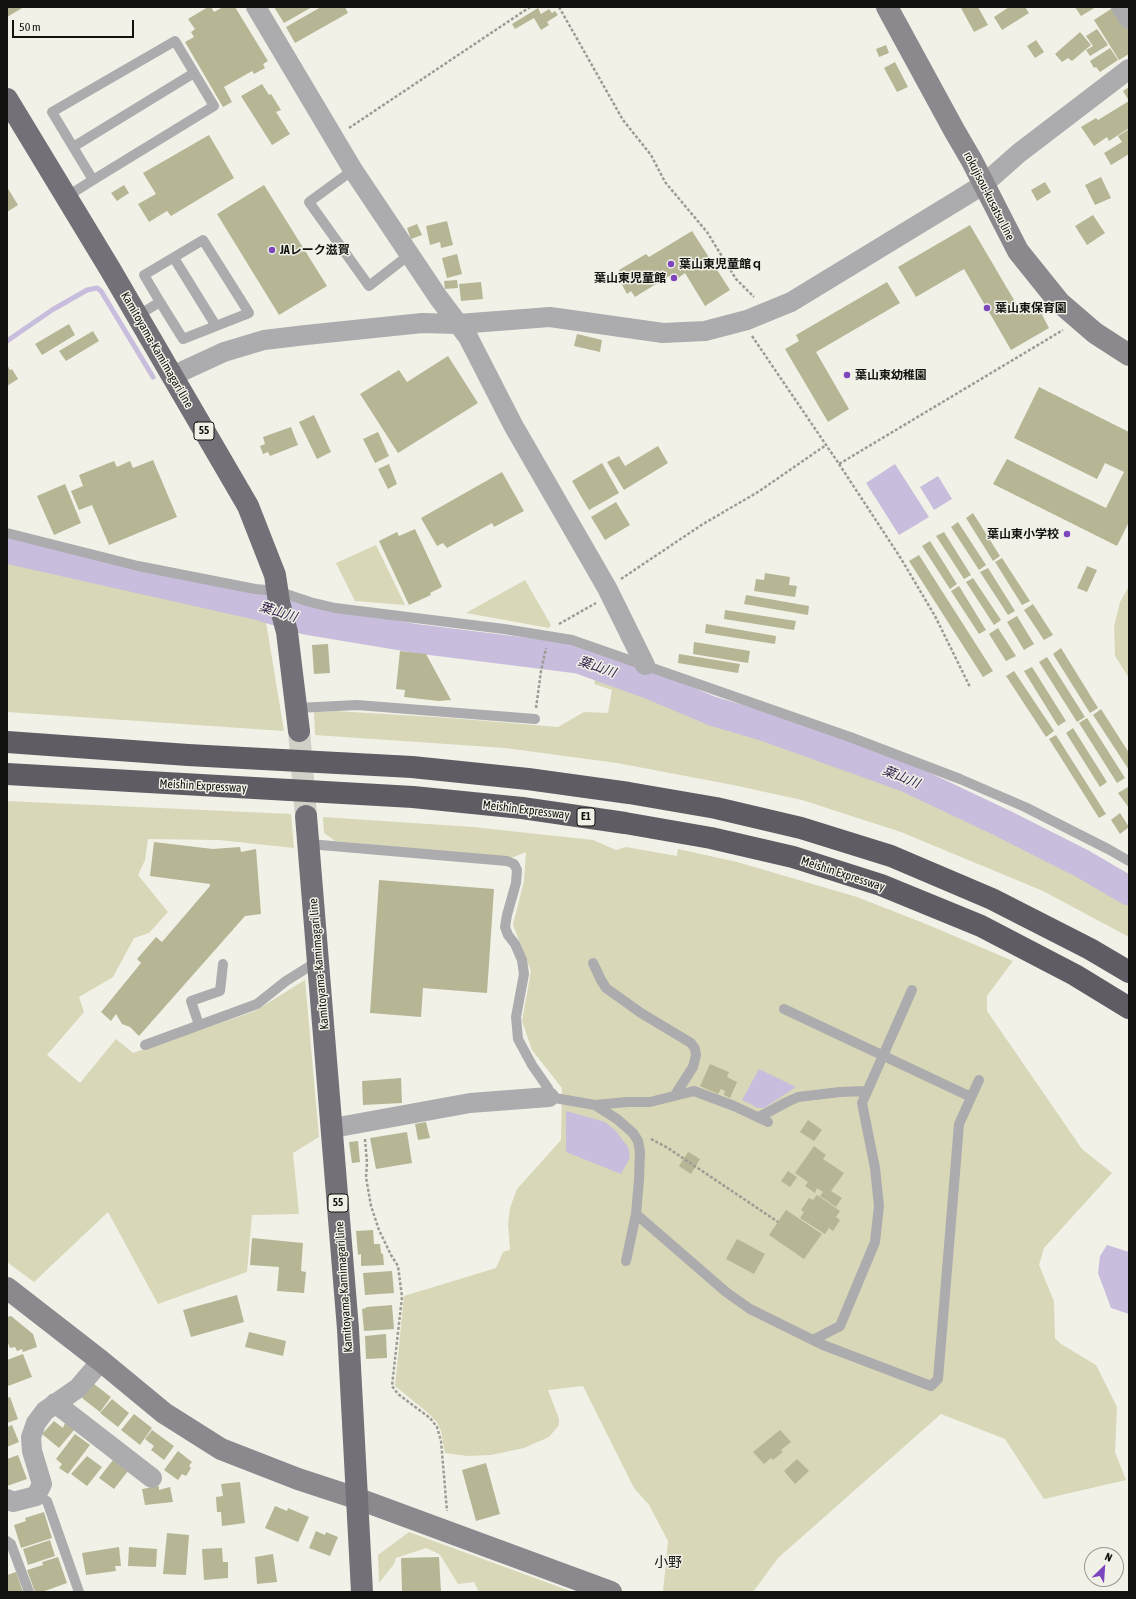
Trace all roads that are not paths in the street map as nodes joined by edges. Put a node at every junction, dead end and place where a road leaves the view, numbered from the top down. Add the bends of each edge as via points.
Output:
1 (256, 7) edge
2 (887, 7) edge
3 (1121, 7) edge
4 (1129, 19) edge
5 (1129, 69) edge
6 (194, 73) junction
7 (7, 99) edge
8 (73, 147) junction
9 (353, 170) junction
10 (93, 180) junction
11 (984, 184) junction
12 (66, 197) junction
13 (409, 255) junction
14 (174, 258) junction
15 (160, 302) junction
16 (137, 316) junction
17 (458, 324) junction
18 (216, 326) junction
19 (1129, 355) edge
20 (172, 376) junction
21 (7, 533) edge
22 (278, 596) junction
23 (645, 665) junction
24 (297, 708) junction
25 (535, 719) road end
26 (299, 731) tunnel mouth
27 (7, 742) edge
28 (7, 774) edge
29 (7, 780) edge
30 (196, 786) junction
31 (306, 816) tunnel mouth
32 (309, 844) junction
33 (1129, 861) edge
34 (318, 961) junction
35 (594, 963) dead end
36 (223, 964) dead end
37 (1129, 972) edge
38 (912, 990) dead end
39 (1129, 1008) edge
40 (784, 1009) dead end
41 (199, 1025) junction
42 (145, 1045) dead end
43 (883, 1055) junction
44 (979, 1080) dead end
45 (867, 1091) junction
46 (675, 1095) junction
47 (549, 1097) junction
48 (971, 1097) junction
49 (595, 1105) junction
50 (333, 1128) junction
51 (636, 1214) junction
52 (626, 1261) dead end
53 (7, 1288) edge
54 (813, 1340) junction
55 (100, 1361) junction
56 (55, 1403) junction
57 (152, 1478) dead end
58 (36, 1496) junction
59 (356, 1498) junction
60 (7, 1500) edge
61 (7, 1542) edge
62 (29, 1592) edge
63 (80, 1592) edge
64 (362, 1592) edge
65 (611, 1592) edge

1 - 9 street
2 - 11 street, rokujisou-kusatsu line
3 - 4 street
5 - 11 street via 1019,153
6 - 8 lane
6 - 8 lane via 175,41 52,112
6 - 10 lane via 214,106
7 - 12 main road, Kamitoyama-Kamimagari line / 55
8 - 10 lane
9 - 13 street
9 - 13 lane via 309,202 369,286
10 - 12 lane
11 - 17 street via 791,302 743,322 705,331 662,333 550,316
11 - 19 street, rokujisou-kusatsu line via 1018,251 1059,302 1095,333
12 - 16 main road, Kamitoyama-Kamimagari line / 55
13 - 17 street
14 - 15 lane via 144,275
14 - 18 lane
14 - 18 lane via 203,240 249,313
15 - 16 lane
15 - 18 lane via 183,339
16 - 20 main road, Kamitoyama-Kamimagari line / 55
17 - 20 street via 422,323 264,340 224,352
17 - 23 street via 468,337 513,425 608,591
20 - 22 main road, Kamitoyama-Kamimagari line / 55 via 248,506 275,575
21 - 22 lane via 138,566 255,589
22 - 23 lane via 335,608 504,628 572,640
22 - 24 main road, Kamitoyama-Kamimagari line / 55 via 287,632
23 - 33 lane via 850,737 960,779 1025,807
24 - 25 lane via 357,705
24 - 26 main road, Kamitoyama-Kamimagari line / 55
27 - 37 highway via 196,756 412,767 528,779 716,808 801,828 892,856 992,899
28 - 30 highway, Meishin Expressway / E1
29 - 30 highway
30 - 39 highway, Meishin Expressway / E1 via 413,797 522,808 695,835 793,857 881,885 980,926 1076,975
31 - 32 main road, Kamitoyama-Kamimagari line / 55
32 - 34 main road, Kamitoyama-Kamimagari line / 55
32 - 47 lane via 507,861 514,864 517,870 516,883 505,928 522,960 524,974 516,1017 518,1039 548,1088
34 - 41 lane via 286,981 257,1004
34 - 50 main road, Kamitoyama-Kamimagari line / 55
35 - 46 lane via 606,988 691,1043 695,1049 693,1067
36 - 41 lane via 220,991 191,1001
38 - 43 lane
40 - 43 lane
41 - 42 lane
43 - 45 lane
43 - 48 lane
44 - 48 lane
45 - 46 lane via 798,1097 786,1102 763,1119 694,1091
45 - 54 lane via 862,1103 875,1168 879,1206 875,1242 840,1326
46 - 49 lane via 650,1102
47 - 49 lane
47 - 50 street via 470,1103
48 - 54 lane via 959,1124 938,1379 931,1386
49 - 51 lane via 617,1119 638,1141 640,1152
50 - 59 main road, Kamitoyama-Kamimagari line / 55 via 348,1329
51 - 52 lane
51 - 54 lane via 726,1292 750,1309
53 - 55 street
55 - 56 street via 78,1388
55 - 59 street via 164,1413 221,1449
56 - 57 street
56 - 58 street via 36,1423 31,1437 32,1451 42,1484
58 - 60 street via 13,1502
58 - 63 lane via 46,1501
59 - 64 main road, Kamitoyama-Kamimagari line / 55
59 - 65 street
61 - 62 lane via 11,1544

